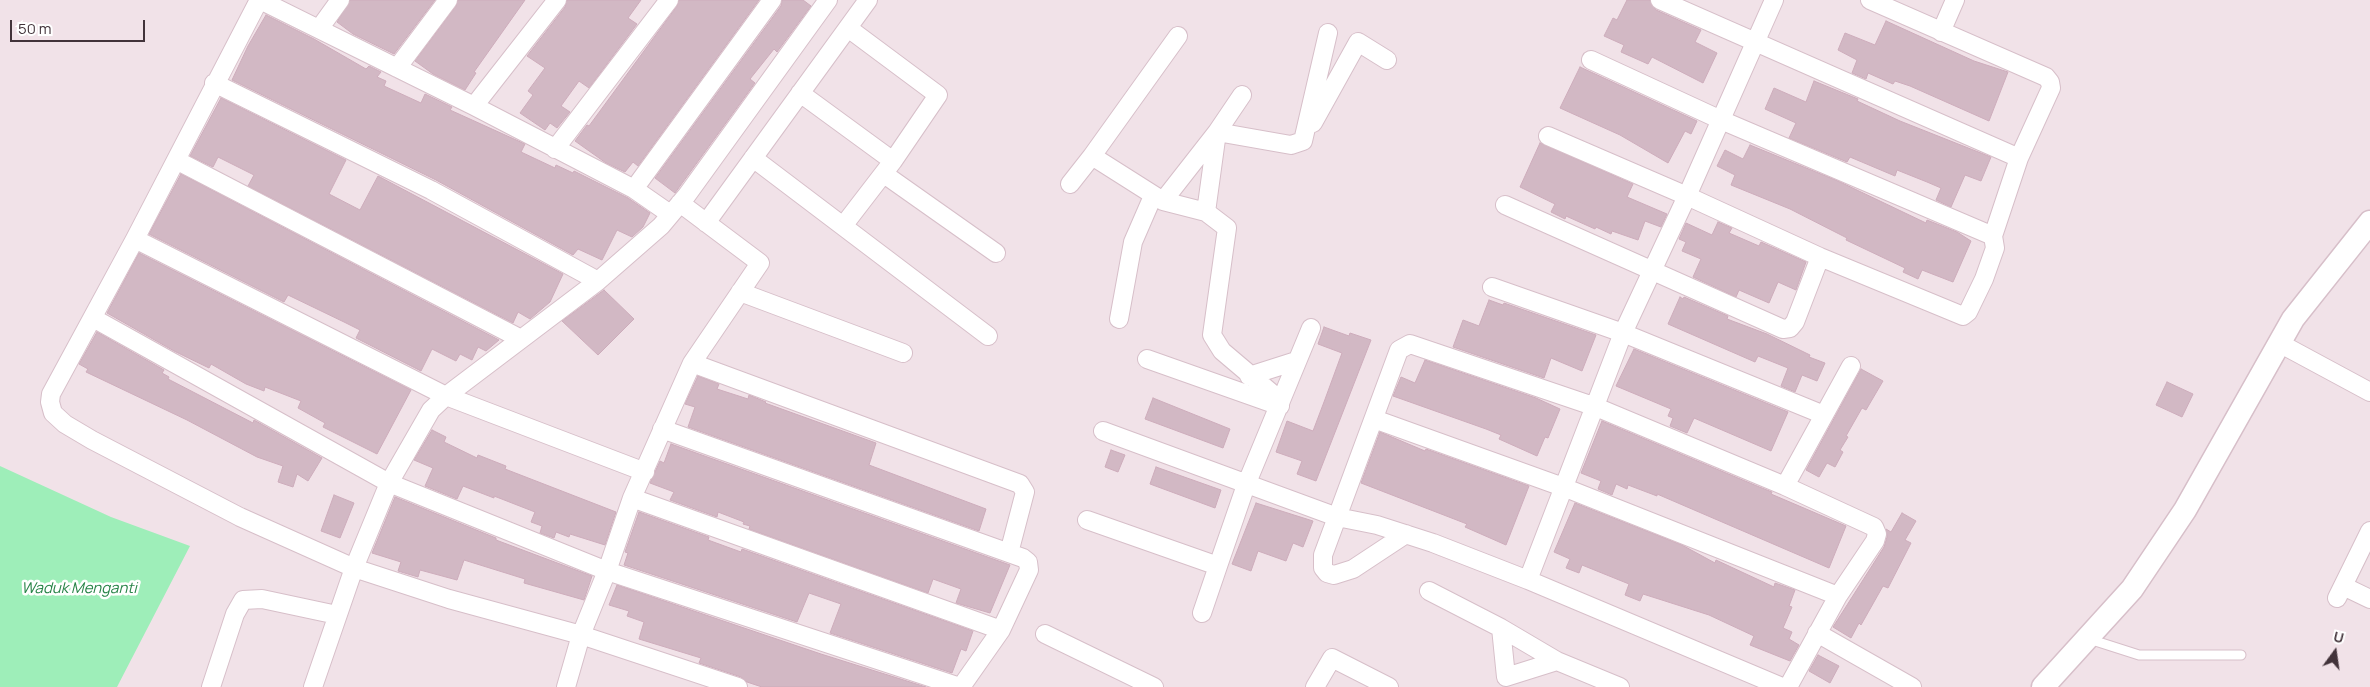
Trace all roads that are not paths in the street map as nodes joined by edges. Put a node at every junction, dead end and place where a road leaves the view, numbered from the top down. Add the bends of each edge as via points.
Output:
1 (260, 0) edge
2 (340, 0) edge
3 (448, 0) edge
4 (557, 0) edge
5 (669, 0) edge
6 (772, 0) edge
7 (828, 0) edge
8 (868, 0) edge
9 (1660, 0) edge
10 (1774, 0) edge
11 (1870, 0) edge
12 (1955, 0) edge
13 (848, 28) junction
14 (319, 29) junction
15 (1941, 32) junction
16 (1328, 33) dead end
17 (1178, 36) dead end
18 (1756, 44) junction
19 (1387, 60) dead end
20 (1591, 60) dead end
21 (397, 68) junction
22 (214, 82) junction
23 (800, 93) junction
24 (1242, 95) dead end
25 (474, 106) junction
26 (1721, 120) junction
27 (1217, 132) junction
28 (1548, 136) dead end
29 (1302, 141) junction
30 (556, 149) junction
31 (1092, 156) junction
32 (754, 158) junction
33 (2019, 158) junction
34 (176, 160) junction
35 (888, 167) junction
36 (1070, 184) dead end
37 (634, 189) junction
38 (1687, 196) junction
39 (1158, 198) junction
40 (1505, 205) dead end
41 (675, 209) junction
42 (1206, 212) junction
43 (2370, 222) edge
44 (706, 223) junction
45 (843, 226) junction
46 (1993, 236) junction
47 (135, 239) junction
48 (996, 253) dead end
49 (1820, 257) junction
50 (1649, 278) junction
51 (598, 281) junction
52 (1492, 287) dead end
53 (740, 292) junction
54 (93, 318) junction
55 (1119, 319) dead end
56 (1311, 328) dead end
57 (1622, 333) junction
58 (988, 336) dead end
59 (521, 339) junction
60 (2279, 343) junction
61 (903, 353) dead end
62 (1147, 359) dead end
63 (1296, 361) junction
64 (692, 363) junction
65 (1851, 366) dead end
66 (1249, 376) junction
67 (2370, 392) edge
68 (446, 396) junction
69 (1280, 404) junction
70 (1596, 407) junction
71 (1824, 415) junction
72 (1374, 419) junction
73 (662, 429) junction
74 (1103, 431) dead end
75 (644, 472) junction
76 (389, 483) junction
77 (1246, 485) junction
78 (1784, 486) junction
79 (1563, 487) junction
80 (632, 498) junction
81 (1337, 518) junction
82 (1087, 520) dead end
83 (2370, 531) edge
84 (1406, 534) junction
85 (1009, 553) junction
86 (1218, 566) junction
87 (354, 568) junction
88 (607, 571) junction
89 (1528, 580) junction
90 (1429, 591) dead end
91 (1838, 596) junction
92 (2370, 600) edge
93 (1202, 614) dead end
94 (337, 615) junction
95 (1501, 628) junction
96 (1001, 630) junction
97 (1817, 633) junction
98 (1045, 634) dead end
99 (581, 635) junction
100 (2086, 639) junction
101 (2241, 655) dead end
102 (1557, 661) junction
103 (1504, 682) edge
104 (211, 687) edge
105 (313, 687) edge
106 (566, 687) edge
107 (738, 687) edge
108 (961, 687) edge
109 (1154, 687) edge
110 (1315, 687) edge
111 (1389, 687) edge
112 (1620, 687) edge
113 (1782, 687) edge
114 (1788, 687) edge
115 (1912, 687) edge
116 (2043, 687) edge

1 - 14 street
1 - 22 street
2 - 14 street
3 - 21 street
4 - 25 street
5 - 30 street
6 - 37 street
7 - 41 street
8 - 13 street
9 - 18 street
10 - 18 street
11 - 15 street
12 - 15 street
13 - 23 street
13 - 35 street via 938,95
14 - 21 street
15 - 33 street via 2050,82 2051,88
16 - 29 street
17 - 31 street
18 - 26 street
18 - 33 street
19 - 29 street via 1358,42
20 - 26 street
21 - 25 street
22 - 34 street
22 - 51 street via 431,190
23 - 32 street
23 - 35 street
24 - 27 street
25 - 30 street
26 - 38 street
26 - 46 street
27 - 29 street via 1291,144
27 - 39 street
27 - 42 street
28 - 38 street
30 - 37 street
31 - 36 street
31 - 39 street
32 - 44 street
32 - 45 street
33 - 46 street
34 - 47 street
34 - 59 street
35 - 45 street
35 - 48 street
37 - 41 street
38 - 49 street
38 - 50 street
39 - 42 street
39 - 55 street via 1133,242
40 - 50 street
41 - 44 street
41 - 51 street
42 - 66 street via 1227,228 1212,335 1222,351
43 - 60 street via 2293,319
44 - 53 street via 760,263
45 - 58 street
46 - 49 street via 1995,248 1984,280 1963,316
47 - 54 street
47 - 68 street
49 - 50 street via 1795,322 1790,328 1783,329
50 - 57 street
51 - 59 street
52 - 57 street
53 - 61 street
53 - 64 street
54 - 76 street
54 - 87 street via 51,394 53,413 92,440 240,517
56 - 63 street
57 - 70 street
57 - 71 street
59 - 68 street
60 - 67 street
60 - 100 street via 2185,510 2132,589
62 - 69 street
63 - 66 street
63 - 69 street
64 - 73 street
64 - 85 street via 1020,484 1025,492
65 - 71 street
66 - 69 street
68 - 75 street
68 - 76 street via 431,410
69 - 77 street
70 - 72 street via 1410,344 1399,350
70 - 78 street
70 - 79 street
71 - 78 street
72 - 79 street
72 - 81 street
73 - 75 street
73 - 85 street
74 - 77 street
75 - 80 street
76 - 87 street
76 - 88 street
77 - 81 street
77 - 86 street
78 - 91 street via 1874,527 1875,541
79 - 89 street
79 - 91 street
80 - 88 street
80 - 96 street
81 - 84 street
81 - 84 street via 1322,562 1327,573 1334,575 1353,569
82 - 86 street
83 - 92 street via 2340,592
84 - 89 street
85 - 96 street via 1028,562 1029,570
86 - 93 street
87 - 94 street
87 - 99 street via 449,599
88 - 99 street
88 - 108 street
89 - 113 street
90 - 95 street
91 - 97 street
94 - 104 street via 262,599 243,600 235,614
94 - 105 street
95 - 102 street
95 - 103 street
96 - 108 street
97 - 114 street
97 - 115 street
98 - 109 street
99 - 106 street
99 - 107 street
100 - 101 lane via 2139,655
100 - 116 street
102 - 103 street
102 - 112 street
110 - 111 street via 1332,658

